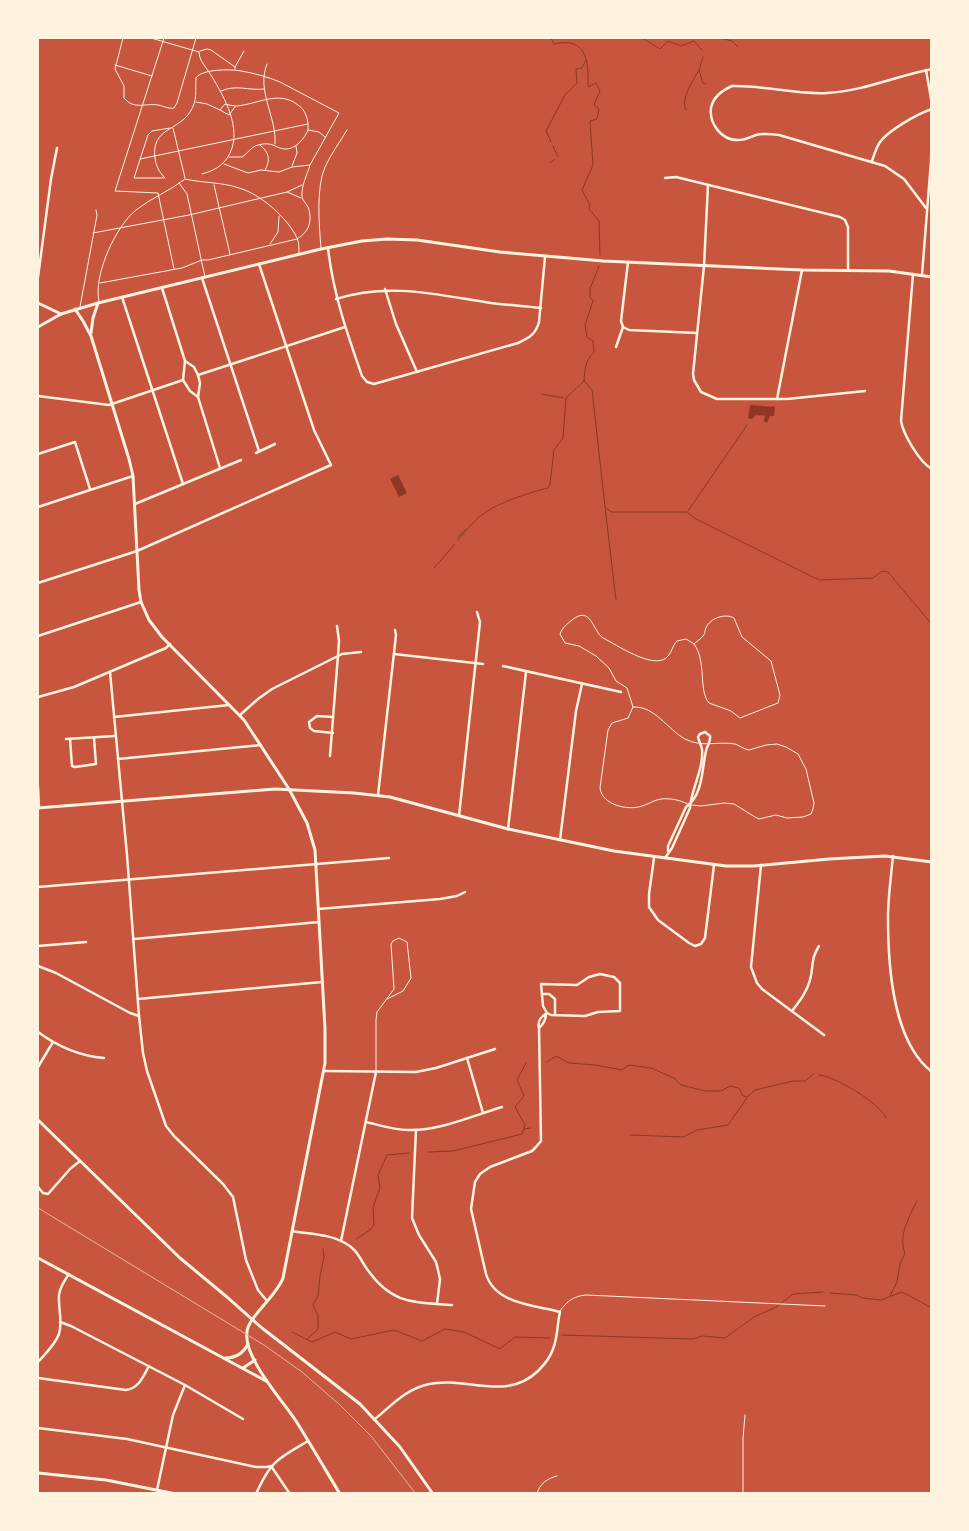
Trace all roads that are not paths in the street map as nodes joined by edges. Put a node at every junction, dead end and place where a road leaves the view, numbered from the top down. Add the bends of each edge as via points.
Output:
1 (123, 38) edge
2 (151, 38) edge
3 (164, 38) edge
4 (196, 38) edge
5 (163, 41) junction
6 (192, 49) junction
7 (244, 51) dead end
8 (199, 52) junction
9 (267, 64) dead end
10 (115, 65) junction
11 (235, 68) junction
12 (932, 69) edge
13 (926, 70) junction
14 (209, 72) junction
15 (153, 77) junction
16 (263, 77) junction
17 (264, 89) junction
18 (220, 92) junction
19 (267, 100) junction
20 (196, 102) junction
21 (225, 104) junction
22 (932, 104) edge
23 (143, 106) junction
24 (236, 106) junction
25 (932, 109) edge
26 (220, 110) junction
27 (229, 115) junction
28 (308, 124) junction
29 (932, 125) edge
30 (172, 128) junction
31 (274, 130) junction
32 (308, 130) junction
33 (347, 130) dead end
34 (326, 137) junction
35 (234, 138) junction
36 (259, 144) junction
37 (274, 144) junction
38 (296, 146) junction
39 (57, 148) dead end
40 (178, 151) junction
41 (155, 156) junction
42 (228, 157) junction
43 (140, 159) junction
44 (872, 161) junction
45 (224, 164) junction
46 (310, 165) junction
47 (292, 167) junction
48 (264, 170) junction
49 (202, 174) dead end
50 (185, 178) junction
51 (665, 178) dead end
52 (179, 183) junction
53 (214, 184) junction
54 (302, 185) junction
55 (708, 185) junction
56 (287, 192) junction
57 (159, 196) junction
58 (260, 198) junction
59 (302, 199) junction
60 (219, 207) junction
61 (926, 208) junction
62 (96, 210) dead end
63 (192, 214) junction
64 (279, 215) junction
65 (164, 220) junction
66 (121, 228) junction
67 (94, 233) junction
68 (298, 239) junction
69 (267, 246) junction
70 (328, 248) junction
71 (321, 249) junction
72 (230, 254) junction
73 (300, 254) junction
74 (545, 257) junction
75 (202, 260) junction
76 (628, 262) junction
77 (259, 264) junction
78 (704, 266) junction
79 (38, 268) edge
80 (174, 269) junction
81 (802, 270) junction
82 (848, 270) junction
83 (913, 274) junction
84 (922, 275) junction
85 (38, 277) edge
86 (932, 277) edge
87 (203, 278) junction
88 (99, 283) junction
89 (162, 288) junction
90 (385, 289) junction
91 (122, 297) junction
92 (336, 299) junction
93 (38, 303) edge
94 (99, 303) junction
95 (80, 308) junction
96 (541, 308) junction
97 (75, 309) junction
98 (62, 314) junction
99 (38, 327) edge
100 (345, 327) junction
101 (623, 327) junction
102 (697, 333) junction
103 (91, 336) junction
104 (285, 346) junction
105 (616, 347) dead end
106 (185, 361) junction
107 (230, 364) junction
108 (417, 372) junction
109 (198, 375) junction
110 (183, 380) junction
111 (152, 390) junction
112 (865, 391) dead end
113 (38, 396) edge
114 (198, 397) junction
115 (777, 399) junction
116 (112, 404) junction
117 (275, 444) dead end
118 (38, 454) edge
119 (241, 460) dead end
120 (220, 468) junction
121 (932, 469) edge
122 (133, 476) junction
123 (183, 484) junction
124 (90, 490) junction
125 (135, 504) junction
126 (38, 507) edge
127 (137, 551) junction
128 (38, 583) edge
129 (141, 602) junction
130 (477, 612) dead end
131 (337, 626) dead end
132 (395, 630) dead end
133 (38, 636) edge
134 (170, 644) junction
135 (694, 644) junction
136 (361, 652) dead end
137 (394, 654) junction
138 (338, 655) junction
139 (476, 664) junction
140 (483, 664) dead end
141 (503, 666) dead end
142 (110, 672) junction
143 (526, 672) junction
144 (582, 684) junction
145 (621, 692) dead end
146 (38, 697) edge
147 (230, 705) junction
148 (633, 707) junction
149 (240, 715) junction
150 (114, 717) junction
151 (333, 717) junction
152 (333, 733) junction
153 (116, 736) junction
154 (94, 738) junction
155 (66, 739) dead end
156 (70, 739) junction
157 (700, 744) junction
158 (709, 745) junction
159 (262, 746) junction
160 (330, 756) dead end
161 (118, 759) junction
162 (38, 787) edge
163 (289, 789) junction
164 (378, 795) junction
165 (122, 800) junction
166 (690, 804) junction
167 (38, 808) edge
168 (459, 816) junction
169 (508, 829) junction
170 (560, 840) junction
171 (893, 856) junction
172 (390, 858) dead end
173 (654, 858) junction
174 (665, 859) junction
175 (932, 862) edge
176 (316, 864) junction
177 (714, 865) junction
178 (761, 866) junction
179 (129, 880) junction
180 (38, 887) edge
181 (465, 892) dead end
182 (318, 910) junction
183 (320, 922) junction
184 (134, 938) junction
185 (86, 942) dead end
186 (38, 946) edge
187 (818, 946) dead end
188 (38, 966) edge
189 (322, 982) junction
190 (541, 994) junction
191 (138, 999) junction
192 (387, 999) junction
193 (792, 1011) junction
194 (546, 1013) junction
195 (555, 1015) junction
196 (139, 1016) junction
197 (38, 1032) edge
198 (824, 1035) dead end
199 (53, 1042) junction
200 (495, 1049) dead end
201 (104, 1058) dead end
202 (466, 1058) junction
203 (38, 1067) edge
204 (324, 1071) junction
205 (376, 1072) junction
206 (932, 1072) edge
207 (502, 1107) dead end
208 (483, 1113) junction
209 (38, 1120) edge
210 (366, 1122) junction
211 (416, 1130) junction
212 (80, 1161) junction
213 (38, 1188) edge
214 (292, 1231) junction
215 (341, 1241) junction
216 (38, 1258) edge
217 (69, 1274) junction
218 (268, 1302) junction
219 (437, 1304) junction
220 (452, 1305) dead end
221 (825, 1306) dead end
222 (560, 1312) junction
223 (252, 1319) junction
224 (60, 1322) junction
225 (248, 1343) junction
226 (225, 1358) junction
227 (255, 1360) junction
228 (38, 1362) edge
229 (149, 1366) junction
230 (243, 1368) junction
231 (38, 1378) edge
232 (267, 1382) junction
233 (186, 1385) junction
234 (745, 1415) dead end
235 (243, 1419) dead end
236 (375, 1419) junction
237 (38, 1428) edge
238 (308, 1441) junction
239 (166, 1446) junction
240 (271, 1466) junction
241 (38, 1473) edge
242 (557, 1476) dead end
243 (157, 1490) junction
244 (176, 1494) edge
245 (256, 1494) edge
246 (290, 1494) edge
247 (340, 1494) edge
248 (433, 1494) edge
249 (537, 1494) edge
250 (744, 1494) edge

1 - 10 lane
2 - 5 lane
3 - 5 lane
4 - 6 lane
5 - 6 lane
5 - 15 lane
6 - 8 lane
6 - 23 lane via 174,108
7 - 11 lane
8 - 11 lane via 209,49
8 - 14 lane
9 - 16 lane
10 - 15 lane
10 - 23 lane via 124,86 124,98 128,103
11 - 14 lane
11 - 16 lane
12 - 13 street
13 - 22 street
13 - 44 street via 860,89 830,93 732,86 724,89 712,105 714,126 728,138 737,140 762,134 779,135
14 - 18 lane
14 - 20 lane via 197,75
15 - 23 lane
16 - 17 lane
16 - 34 lane via 280,82 338,113
17 - 18 lane via 238,87
17 - 19 lane
18 - 21 lane
19 - 24 lane
19 - 28 lane via 282,98 294,102 304,110
19 - 31 lane
20 - 26 lane
20 - 30 lane via 186,118
21 - 24 lane
21 - 26 lane
21 - 27 lane
23 - 57 lane via 115,191 157,193
24 - 27 lane
25 - 44 street via 887,135 876,148
26 - 27 lane
27 - 35 lane via 234,124
28 - 31 lane
28 - 32 lane
29 - 61 street
30 - 40 lane
30 - 41 lane via 158,138
30 - 43 lane via 152,131
31 - 35 lane
31 - 37 lane
32 - 34 lane
32 - 38 lane
33 - 71 lane via 323,174
34 - 46 lane
35 - 40 lane
35 - 42 lane
36 - 37 lane
36 - 42 lane via 242,157
36 - 48 lane via 268,156
37 - 38 lane via 285,149
38 - 47 lane
39 - 79 street
40 - 41 lane
40 - 50 lane
41 - 43 lane
41 - 43 lane via 164,178 134,178
42 - 45 lane
44 - 61 street via 904,179
45 - 48 lane via 246,172
45 - 49 lane
46 - 47 lane
46 - 54 lane
47 - 48 lane via 279,172
50 - 52 lane
50 - 53 lane
51 - 55 street via 676,177
52 - 57 lane
52 - 63 lane via 187,194
53 - 58 lane via 239,188
53 - 60 lane
54 - 56 lane
54 - 59 lane
55 - 78 street
55 - 82 street via 846,220
56 - 58 lane
56 - 59 lane
57 - 65 lane
57 - 66 lane via 134,211
58 - 60 lane
58 - 64 lane
59 - 68 lane via 309,209 310,220 305,233
60 - 63 lane
60 - 72 lane
61 - 84 street
62 - 67 lane
63 - 65 lane
63 - 75 lane
64 - 68 lane
64 - 69 lane via 277,235
65 - 66 lane
65 - 80 lane
66 - 67 lane
66 - 88 lane via 103,264
67 - 95 lane
68 - 69 lane
68 - 73 lane
69 - 72 lane
70 - 71 street
70 - 74 street via 362,241 403,239
70 - 92 street
71 - 73 street
72 - 75 lane
73 - 77 street
74 - 76 street
74 - 96 street
75 - 80 lane
75 - 87 lane
76 - 78 street
76 - 101 street
77 - 87 street
77 - 104 street
78 - 81 street
78 - 102 street
79 - 85 street
80 - 88 lane
81 - 82 street
81 - 115 street
82 - 83 street
83 - 84 street
83 - 121 street via 901,421 924,465
84 - 86 street
87 - 89 street
87 - 107 street
88 - 94 lane
89 - 91 street
89 - 106 street
90 - 92 street
90 - 96 street
90 - 108 street
91 - 94 street
91 - 111 street
92 - 100 street
93 - 98 street
94 - 95 street
94 - 103 street via 91,325
95 - 97 street
96 - 108 street via 538,329 530,338
97 - 98 street
97 - 103 street
98 - 99 street
100 - 104 street
100 - 108 street via 367,382 374,384
101 - 102 street
101 - 105 street
102 - 115 street via 693,374 701,392 717,399
103 - 116 street
104 - 107 street
104 - 127 street via 314,430 331,465
106 - 109 street via 194,367
106 - 110 street
107 - 109 street
107 - 117 street via 257,452
109 - 114 street
110 - 111 street
110 - 114 street
111 - 116 street
111 - 123 street
112 - 115 street
113 - 116 street
114 - 120 street
116 - 122 street
118 - 124 street via 75,442
119 - 120 street
120 - 123 street
122 - 124 street
122 - 125 street
123 - 125 street
124 - 126 street
125 - 127 street
127 - 128 street
127 - 129 street
129 - 133 street
129 - 134 street via 153,626
130 - 139 street via 480,622
131 - 138 street
132 - 137 street
134 - 142 street
134 - 147 street
135 - 135 lane via 701,658 705,697 709,703 730,710 740,718 778,704 780,695 771,661 742,636 733,617 712,620
135 - 148 lane via 681,639 665,659 648,660 601,637 586,616 577,616 563,627 560,634 564,642 579,646 605,664 616,681 627,688
136 - 138 street
137 - 139 street
137 - 164 street
138 - 149 street via 272,690
138 - 151 street
139 - 140 street
139 - 168 street
141 - 143 street
142 - 146 street
142 - 150 street
143 - 144 street
143 - 169 street
144 - 145 street
144 - 170 street
147 - 149 street
147 - 150 street
148 - 157 lane via 652,712 686,740
148 - 166 lane via 628,718 612,723 608,730 600,788 602,796 613,804 631,807 666,798
149 - 159 street
150 - 153 street
151 - 152 street
151 - 152 street via 317,716 309,722 314,731
152 - 160 street
153 - 154 street
153 - 161 street
154 - 156 street
154 - 156 street via 96,764 75,767 72,766
155 - 156 street
157 - 158 lane
157 - 158 street via 698,736 705,732 710,736
157 - 166 street via 700,765
158 - 166 street via 700,783
158 - 166 lane via 737,744 749,750 774,744 793,751 805,765 814,809 805,817 776,815 758,818 730,804
159 - 161 street
159 - 163 street
161 - 165 street
162 - 167 street
163 - 164 street
163 - 165 street
163 - 176 street via 308,823
164 - 168 street
165 - 167 street
165 - 179 street
166 - 174 street via 668,846
168 - 169 street
169 - 170 street
170 - 173 street
171 - 175 street
171 - 178 street
171 - 206 street via 888,917 898,1019 916,1058
172 - 176 street
173 - 174 street
173 - 177 street via 649,907 658,920 695,946 705,938
174 - 177 street
176 - 179 street
176 - 182 street
177 - 178 street
178 - 193 street via 751,967 762,989
179 - 180 street
179 - 184 street
181 - 182 street via 440,899
182 - 183 street
183 - 184 street
183 - 189 street
184 - 191 street
185 - 186 street
187 - 193 street via 812,958 808,986
188 - 196 street
189 - 191 street
189 - 204 street via 326,1047
190 - 194 street
190 - 195 street via 549,994 555,999
190 - 195 street via 541,984 577,985 598,975 611,976 620,983 620,1011 585,1016
191 - 196 street
192 - 192 lane via 394,989 391,944 399,938 407,942 411,978 403,990
192 - 205 lane via 376,1020
193 - 198 street
194 - 195 street
194 - 222 street via 538,1024 541,1139 532,1151 494,1165 480,1174 474,1186 471,1207 492,1288 508,1298
196 - 218 street via 147,1072 166,1126 230,1193 236,1205 246,1260 258,1290
197 - 199 street
199 - 201 street via 91,1057
199 - 203 street
200 - 202 street
202 - 205 street via 416,1072
202 - 208 street
204 - 205 street
204 - 214 street
205 - 210 street
207 - 208 street
208 - 211 street
209 - 212 street
210 - 211 street
210 - 215 street
211 - 219 street via 412,1218 436,1262 440,1284
212 - 213 street via 48,1194
212 - 223 street via 180,1258
214 - 215 street
214 - 218 street via 283,1278
215 - 219 street via 356,1250 373,1276 397,1297
216 - 217 street
217 - 224 street via 59,1295
217 - 226 street
218 - 223 street
219 - 220 street
221 - 222 lane via 586,1295 572,1298
222 - 236 street via 551,1354 528,1379 501,1388 454,1382 428,1384 403,1395
223 - 225 street via 246,1332
223 - 236 street
224 - 228 street via 55,1342
224 - 229 street
225 - 226 street via 240,1354
225 - 227 street
226 - 230 street
227 - 230 street
227 - 232 street
229 - 231 street via 140,1382 126,1390
229 - 233 street
230 - 232 street
232 - 238 street
233 - 235 street
233 - 239 street via 173,1415
234 - 250 lane
236 - 248 street via 407,1456
237 - 239 street
238 - 240 street
238 - 247 street
239 - 240 street via 256,1467
239 - 243 street
240 - 245 street
240 - 246 street
241 - 243 street via 106,1480
242 - 249 lane via 544,1482
243 - 244 street

